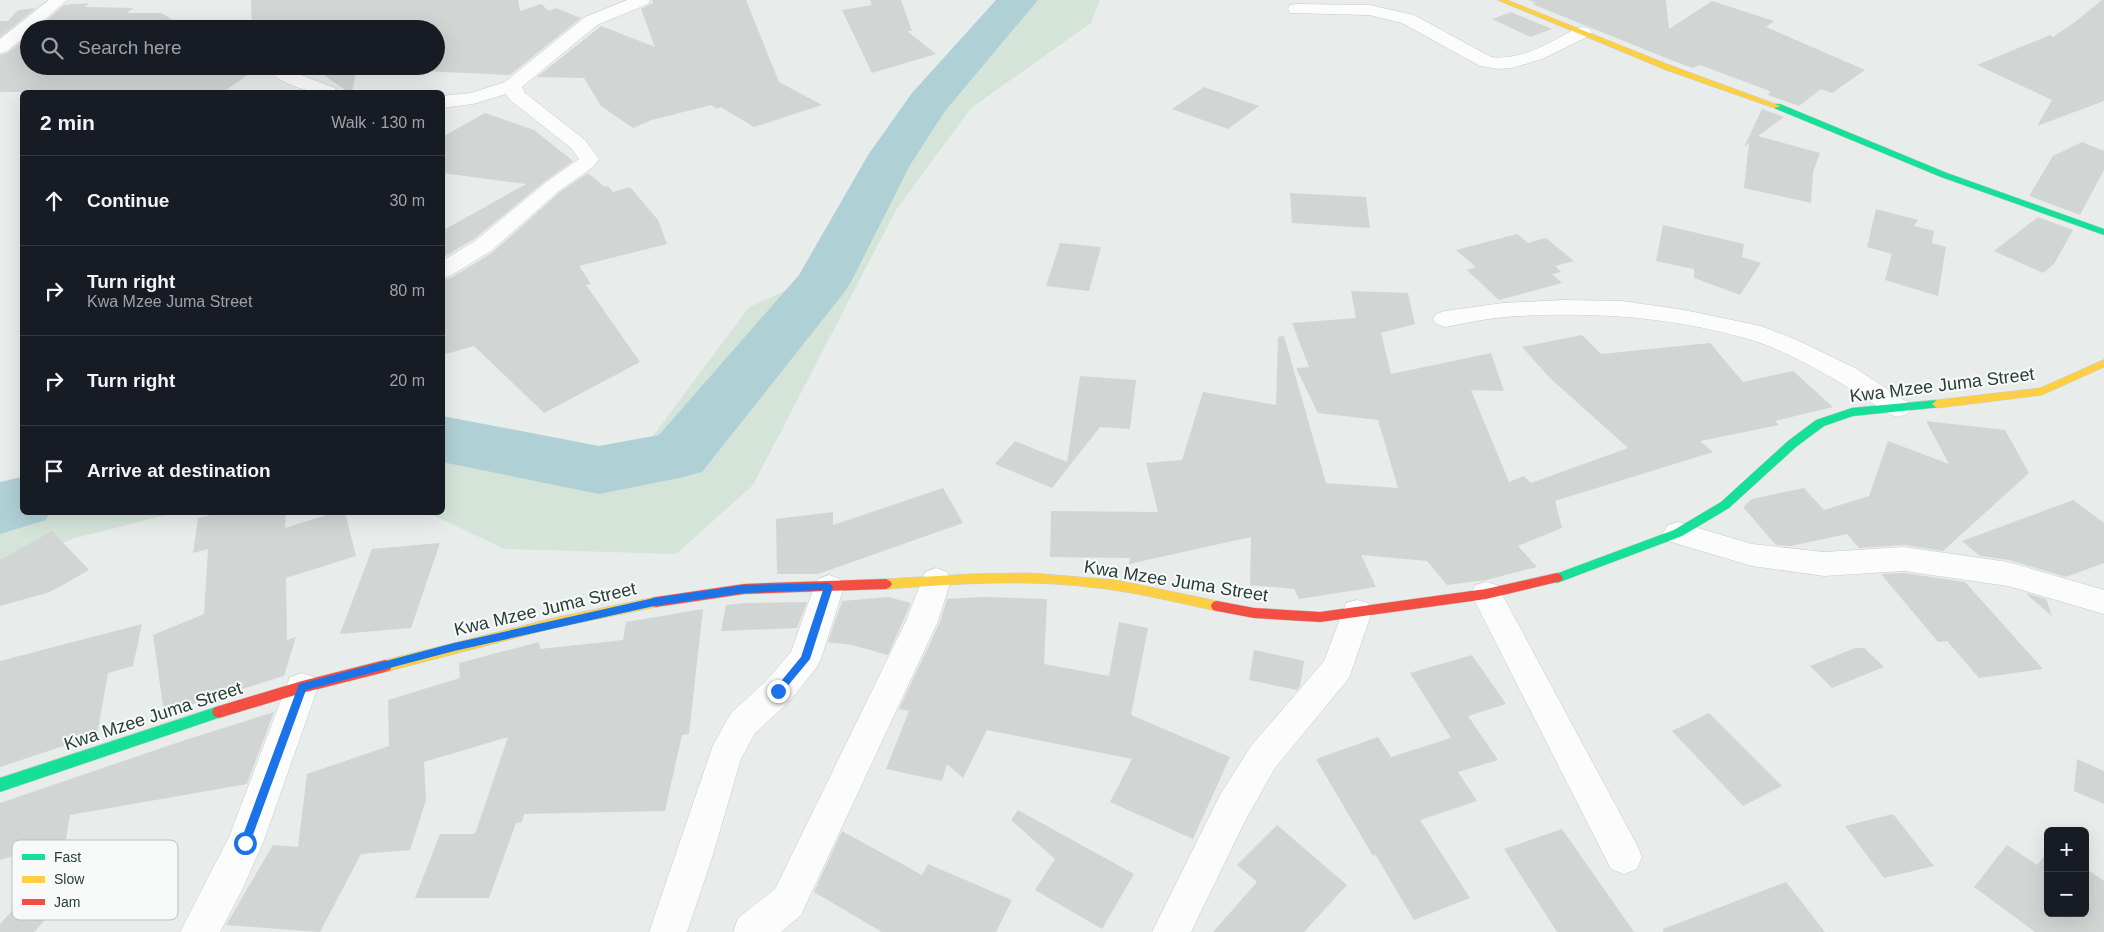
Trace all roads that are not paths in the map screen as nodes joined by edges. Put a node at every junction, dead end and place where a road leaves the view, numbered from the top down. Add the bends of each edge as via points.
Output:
1 (59, 0) edge
2 (642, 0) edge
3 (1501, 0) edge
4 (1296, 9) dead end
5 (34, 20) edge
6 (20, 32) edge
7 (1583, 32) junction
8 (0, 48) edge
9 (287, 75) edge
10 (512, 86) junction
11 (322, 90) edge
12 (445, 102) edge
13 (2104, 232) edge
14 (445, 269) edge
15 (1445, 319) dead end
16 (2104, 363) edge
17 (1898, 408) junction
18 (1678, 534) junction
19 (936, 580) junction
20 (829, 587) junction
21 (1486, 594) junction
22 (2104, 602) edge
23 (1357, 612) junction
24 (302, 687) junction
25 (0, 784) edge
26 (1624, 857) dead end
27 (199, 932) edge
28 (668, 932) edge
29 (752, 932) edge
30 (1171, 932) edge

1 - 5 street
2 - 10 street via 592,22
3 - 7 street
4 - 7 street via 1369,10 1408,19 1486,62 1500,65 1521,62
6 - 8 street
7 - 13 street via 1669,68 1804,116 1944,175
9 - 11 street
10 - 12 street via 473,98
10 - 14 street via 517,96 578,144 588,159 483,246
15 - 17 street via 1503,310 1563,307 1622,308 1684,318 1752,332 1788,346 1846,374
16 - 17 street, Kwa Mzee Juma Street via 2042,391
17 - 18 street, Kwa Mzee Juma Street via 1852,412 1820,423 1725,505
18 - 21 street, Kwa Mzee Juma Street via 1561,577
18 - 22 street via 1752,555 1824,564 1904,559 2008,574
19 - 20 street, Kwa Mzee Juma Street
19 - 23 street, Kwa Mzee Juma Street via 1050,580 1114,585 1254,613 1320,617
19 - 29 street via 922,621 788,902
20 - 24 street, Kwa Mzee Juma Street via 744,589 654,602 463,645
20 - 28 street via 805,659 778,691 743,723 725,756
21 - 23 street, Kwa Mzee Juma Street
21 - 26 street
23 - 30 street via 1338,668 1263,757 1232,807
24 - 25 street, Kwa Mzee Juma Street
24 - 27 street via 245,843

